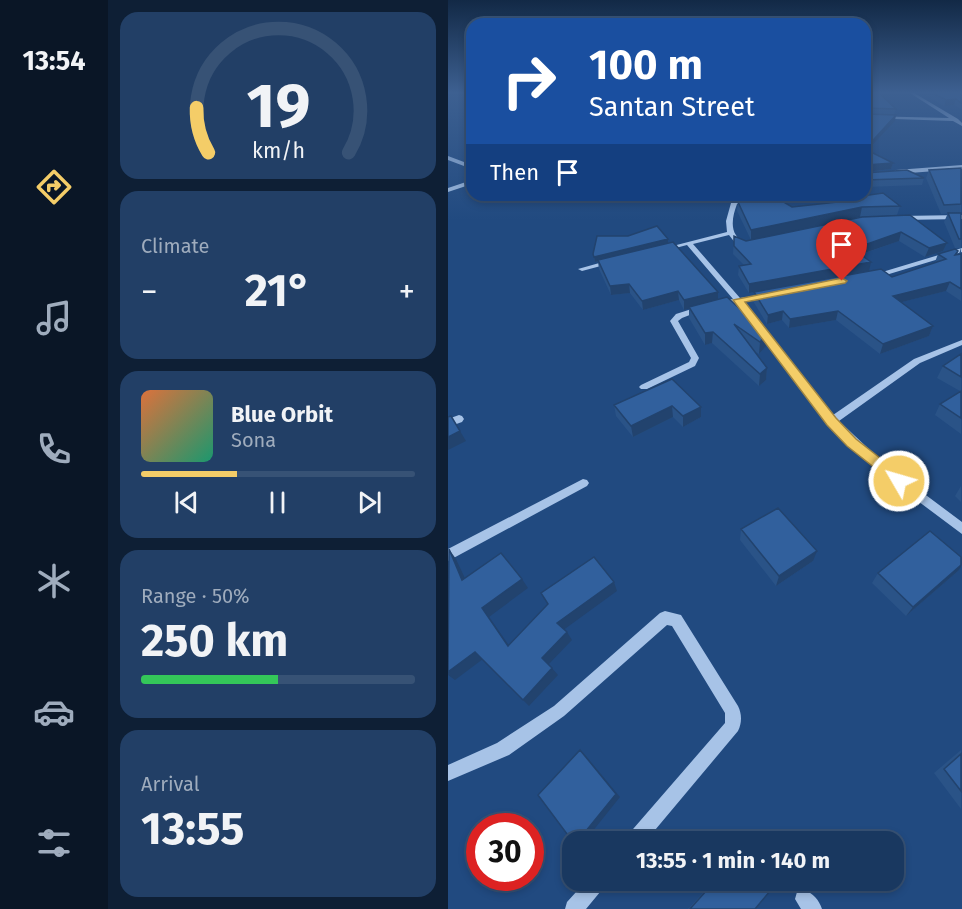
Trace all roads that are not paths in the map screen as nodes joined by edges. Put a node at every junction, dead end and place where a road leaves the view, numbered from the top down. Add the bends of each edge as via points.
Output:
1 (448, 158) edge
2 (466, 165) edge
3 (961, 166) edge
4 (889, 173) edge
5 (466, 184) edge
6 (448, 190) edge
7 (736, 201) edge
8 (961, 217) edge
9 (887, 219) edge
10 (730, 233) junction
11 (689, 243) junction
12 (753, 244) edge
13 (659, 250) edge
14 (961, 250) edge
15 (616, 260) edge
16 (582, 269) dead end
17 (866, 277) edge
18 (773, 294) edge
19 (738, 300) junction
20 (961, 342) edge
21 (644, 387) dead end
22 (459, 419) dead end
23 (832, 422) junction
24 (448, 423) edge
25 (583, 483) dead end
26 (961, 529) edge
27 (448, 555) edge
28 (448, 773) edge
29 (642, 831) edge
30 (590, 891) edge
31 (574, 909) edge

1 - 2 street
3 - 4 street
5 - 6 street
7 - 10 street via 728,224
8 - 9 street
10 - 11 street
10 - 12 street via 739,243
11 - 13 street
11 - 19 street
14 - 17 street
15 - 16 street
18 - 19 street
19 - 21 street via 679,316 674,321 695,358 692,364
19 - 23 street
20 - 23 street via 918,361
22 - 24 street
23 - 26 street via 883,469
25 - 27 street
28 - 29 street via 503,749 559,711 665,618 676,620 733,711 733,726
30 - 31 street

